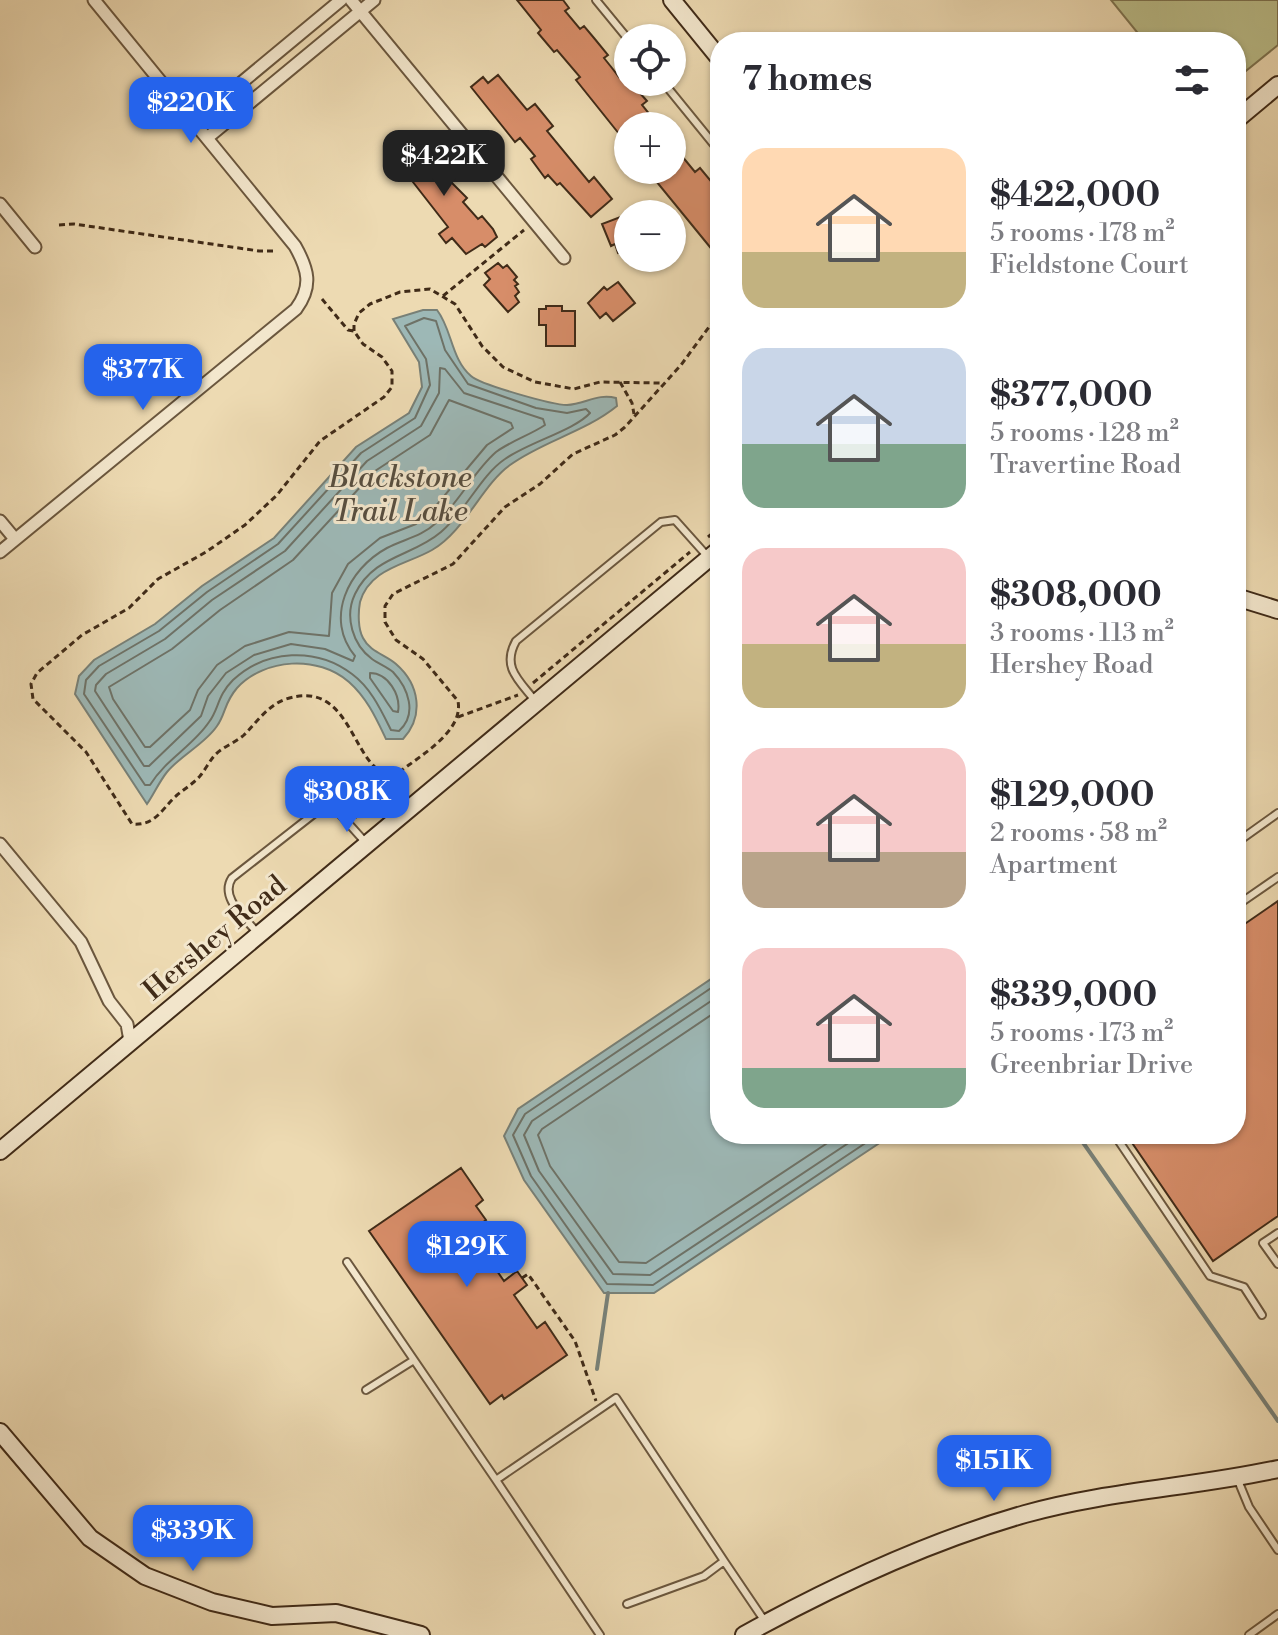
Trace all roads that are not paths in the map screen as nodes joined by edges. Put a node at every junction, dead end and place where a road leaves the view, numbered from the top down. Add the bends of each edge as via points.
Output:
1 (94, 0) edge
2 (341, 0) edge
3 (351, 0) edge
4 (374, 0) edge
5 (596, 0) edge
6 (672, 0) edge
7 (361, 11) junction
8 (616, 24) edge
9 (710, 47) edge
10 (1278, 85) edge
11 (674, 96) edge
12 (1246, 112) edge
13 (194, 122) junction
14 (207, 138) junction
15 (710, 140) edge
16 (0, 204) edge
17 (35, 247) dead end
18 (564, 258) dead end
19 (0, 521) edge
20 (15, 539) junction
21 (709, 551) edge
22 (0, 552) edge
23 (1246, 600) edge
24 (1278, 610) edge
25 (531, 695) junction
26 (1278, 813) edge
27 (1246, 836) edge
28 (367, 843) junction
29 (0, 844) edge
30 (1278, 877) edge
31 (1246, 899) edge
32 (258, 934) junction
33 (130, 1041) junction
34 (1121, 1144) edge
35 (0, 1151) edge
36 (1278, 1233) edge
37 (347, 1262) dead end
38 (1278, 1264) edge
39 (1262, 1315) dead end
40 (414, 1360) junction
41 (366, 1390) dead end
42 (0, 1432) edge
43 (1278, 1469) edge
44 (1237, 1478) junction
45 (496, 1480) junction
46 (1278, 1550) edge
47 (724, 1561) junction
48 (627, 1604) dead end
49 (1276, 1616) edge
50 (766, 1623) junction
51 (1278, 1625) edge
52 (421, 1635) edge
53 (600, 1635) edge
54 (744, 1635) edge
55 (1249, 1635) edge

1 - 13 street
2 - 13 street
3 - 7 street
4 - 7 street
5 - 8 lane
6 - 9 street
7 - 14 street
7 - 18 street
10 - 12 street
11 - 15 lane
13 - 14 street
14 - 20 street via 295,246 307,268 305,296 291,313
16 - 17 street
19 - 20 street
20 - 22 street
21 - 25 street, Hershey Road
21 - 25 lane via 675,520 661,522 516,641 510,666
23 - 24 street
25 - 28 street, Hershey Road
26 - 27 lane
28 - 32 street, Hershey Road
28 - 32 lane via 331,804 232,878 228,897
29 - 33 street via 81,942 109,1001 127,1024
30 - 31 lane
32 - 33 street, Hershey Road
33 - 35 street, Hershey Road
34 - 39 lane via 1210,1276 1244,1287
36 - 38 lane via 1263,1243
37 - 40 lane
40 - 41 lane
40 - 45 lane
42 - 52 street via 90,1538 145,1576 212,1602 272,1616 336,1613
43 - 44 street
44 - 46 lane
44 - 50 street via 1027,1514 860,1575
45 - 47 lane via 616,1398
45 - 53 lane
47 - 48 lane via 704,1576
47 - 50 lane
49 - 51 lane
49 - 55 lane
50 - 54 street

